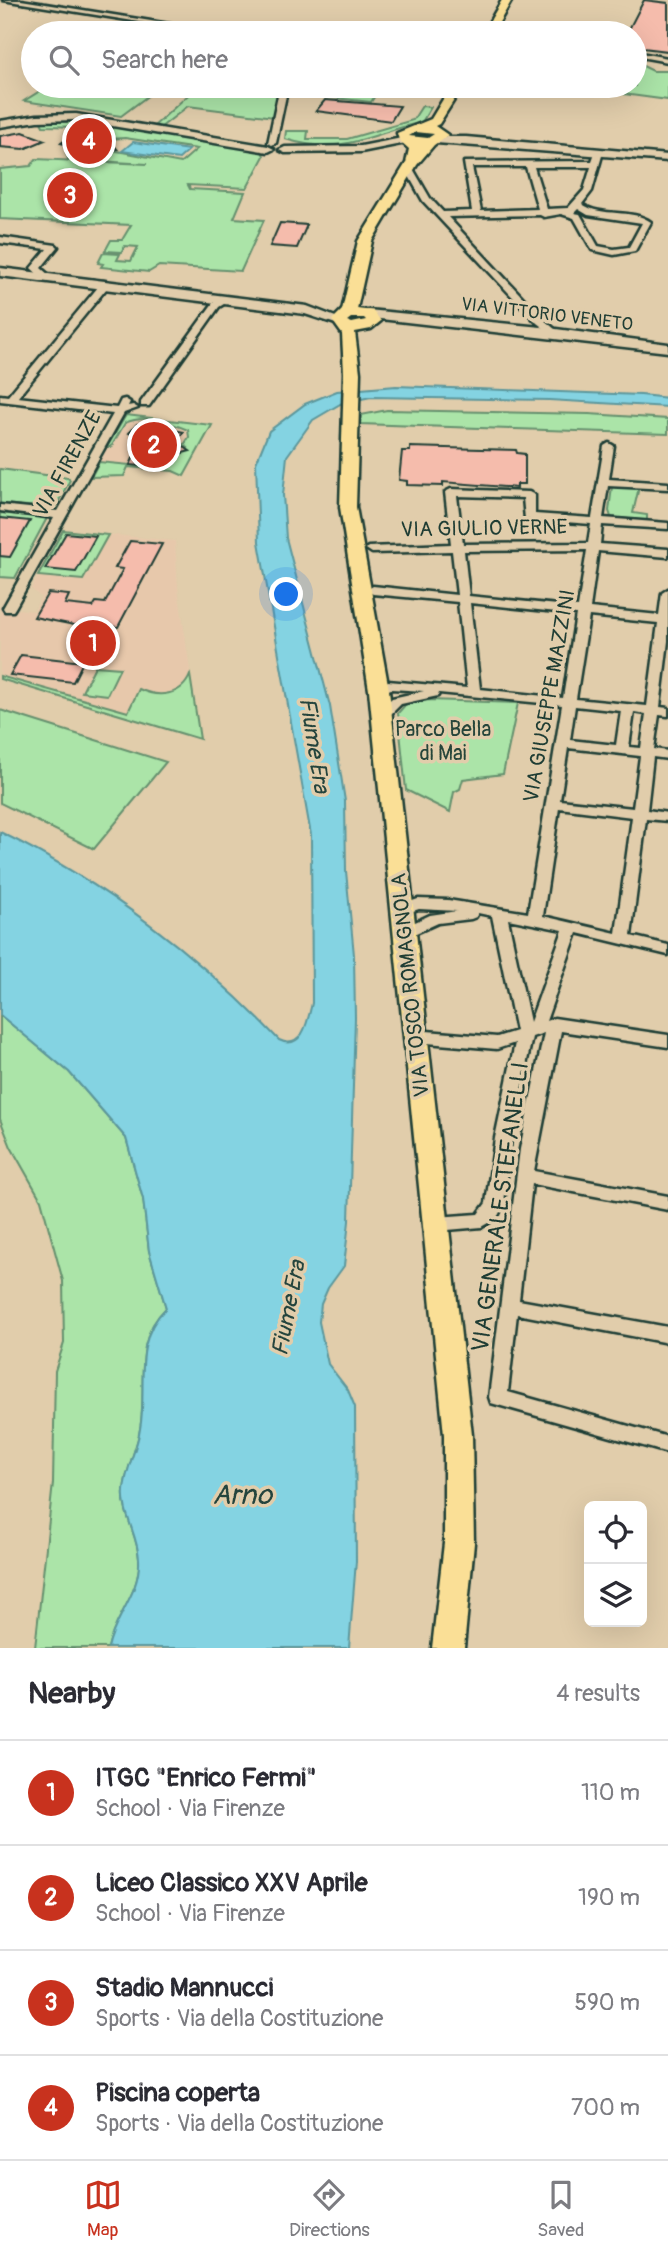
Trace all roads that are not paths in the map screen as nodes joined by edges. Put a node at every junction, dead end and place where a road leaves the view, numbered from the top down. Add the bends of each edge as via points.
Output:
1 (7, 0) edge
2 (507, 0) edge
3 (21, 1) edge
4 (146, 21) edge
5 (495, 21) edge
6 (647, 57) edge
7 (668, 60) edge
8 (283, 98) edge
9 (450, 98) edge
10 (442, 112) junction
11 (0, 124) edge
12 (421, 128) junction
13 (437, 137) junction
14 (407, 138) junction
15 (277, 143) junction
16 (599, 152) junction
17 (668, 158) edge
18 (529, 164) junction
19 (594, 164) junction
20 (411, 166) junction
21 (409, 191) junction
22 (577, 204) junction
23 (588, 212) junction
24 (565, 213) junction
25 (477, 214) junction
26 (544, 214) junction
27 (440, 215) junction
28 (577, 216) junction
29 (0, 240) edge
30 (0, 272) edge
31 (46, 277) junction
32 (106, 283) junction
33 (196, 294) junction
34 (227, 299) junction
35 (357, 318) junction
36 (553, 332) junction
37 (668, 348) edge
38 (354, 368) junction
39 (5, 399) edge
40 (125, 407) junction
41 (609, 446) dead end
42 (604, 482) junction
43 (668, 486) edge
44 (0, 508) edge
45 (61, 515) junction
46 (599, 521) junction
47 (668, 526) edge
48 (596, 546) junction
49 (457, 547) junction
50 (372, 549) dead end
51 (668, 553) edge
52 (373, 590) dead end
53 (668, 593) edge
54 (463, 599) junction
55 (9, 608) dead end
56 (585, 612) junction
57 (666, 620) edge
58 (664, 664) edge
59 (375, 667) junction
60 (379, 690) junction
61 (418, 690) junction
62 (474, 693) junction
63 (569, 702) junction
64 (628, 708) junction
65 (661, 711) edge
66 (381, 716) junction
67 (562, 743) junction
68 (622, 750) junction
69 (650, 752) junction
70 (668, 755) edge
71 (552, 803) junction
72 (641, 813) junction
73 (668, 817) edge
74 (400, 900) junction
75 (495, 913) junction
76 (446, 916) junction
77 (536, 918) junction
78 (572, 927) junction
79 (403, 934) junction
80 (623, 940) junction
81 (668, 950) edge
82 (554, 1024) junction
83 (529, 1033) junction
84 (415, 1036) junction
85 (668, 1041) edge
86 (524, 1175) junction
87 (668, 1203) edge
88 (436, 1224) junction
89 (508, 1305) junction
90 (668, 1335) edge
91 (668, 1445) edge
92 (448, 1648) edge

1 - 3 street
2 - 5 main road
3 - 4 street
6 - 7 street
8 - 15 street
9 - 10 main road
10 - 12 main road
10 - 13 main road
11 - 15 street via 76,117 238,142
12 - 13 main road
12 - 14 main road
13 - 14 main road
13 - 16 street
13 - 20 main road, VIA TOSCO ROMAGNOLA
14 - 15 street via 349,149
14 - 20 main road via 415,148
16 - 17 street
16 - 19 street
18 - 19 street
18 - 25 street via 467,164
18 - 26 street
19 - 22 street via 588,191
20 - 21 main road, VIA TOSCO ROMAGNOLA
21 - 27 street
21 - 35 main road, VIA TOSCO ROMAGNOLA via 376,228
22 - 23 street
22 - 24 street
23 - 28 street
23 - 28 street via 647,222 632,249 607,252 594,248
24 - 26 street
24 - 28 street
25 - 26 street
25 - 27 street
27 - 36 street
29 - 31 street via 52,246 36,268
30 - 31 street, VIA VITTORIO VENETO
31 - 32 street, VIA VITTORIO VENETO
32 - 33 street, VIA VITTORIO VENETO
32 - 39 street
33 - 34 street, VIA VITTORIO VENETO
33 - 35 street, VIA VITTORIO VENETO
34 - 35 street, VIA VITTORIO VENETO
34 - 40 street, VIA FIRENZE via 216,305 145,404
35 - 36 street, VIA VITTORIO VENETO via 422,318
35 - 38 main road, VIA TOSCO ROMAGNOLA
35 - 38 main road, VIA TOSCO ROMAGNOLA via 349,334
36 - 37 street, VIA VITTORIO VENETO
38 - 59 main road, VIA TOSCO ROMAGNOLA via 348,506
39 - 40 street
40 - 45 street, VIA FIRENZE
41 - 42 street, VIA GIUSEPPE MAZZINI
42 - 43 street
42 - 46 street, VIA GIUSEPPE MAZZINI
44 - 45 street
45 - 55 street, VIA FIRENZE
46 - 47 street
46 - 48 street, VIA GIUSEPPE MAZZINI
46 - 49 street via 529,517 529,495 451,492
48 - 49 street, VIA GIULIO VERNE
48 - 51 street, VIA GIULIO VERNE
48 - 56 street, VIA GIUSEPPE MAZZINI
49 - 50 street, VIA GIULIO VERNE
49 - 54 street
52 - 54 street
53 - 57 street
54 - 56 street
54 - 62 street
56 - 57 street
56 - 63 street, VIA GIUSEPPE MAZZINI
57 - 58 street
58 - 65 street
59 - 60 main road, VIA TOSCO ROMAGNOLA
59 - 61 street via 387,679
60 - 61 street
60 - 66 main road, VIA TOSCO ROMAGNOLA
61 - 62 street
61 - 66 street via 394,702
62 - 63 street
63 - 64 street
63 - 67 street, VIA GIUSEPPE MAZZINI
64 - 65 street
64 - 68 street
65 - 69 street
66 - 74 main road, VIA TOSCO ROMAGNOLA
67 - 68 street
67 - 71 street, VIA GIUSEPPE MAZZINI
68 - 69 street
69 - 70 street
69 - 72 street
71 - 72 street
71 - 77 street, VIA GIUSEPPE MAZZINI
72 - 73 street
72 - 80 street
74 - 75 street
74 - 76 street via 423,915
74 - 79 main road, VIA TOSCO ROMAGNOLA
75 - 76 street
75 - 77 street
75 - 83 street
76 - 79 street
77 - 78 street
78 - 80 street
78 - 83 street
79 - 84 main road, VIA TOSCO ROMAGNOLA
80 - 81 street
82 - 83 street
82 - 85 street
82 - 86 street, VIA GENERALE STEFANELLI
83 - 84 street via 497,1043
83 - 88 street via 514,1083 493,1209 478,1221
84 - 88 main road, VIA TOSCO ROMAGNOLA
86 - 87 street
86 - 89 street, VIA GENERALE STEFANELLI
88 - 92 main road, VIA TOSCO ROMAGNOLA via 460,1454 459,1543
89 - 90 street
89 - 91 street, VIA GENERALE STEFANELLI via 498,1397

